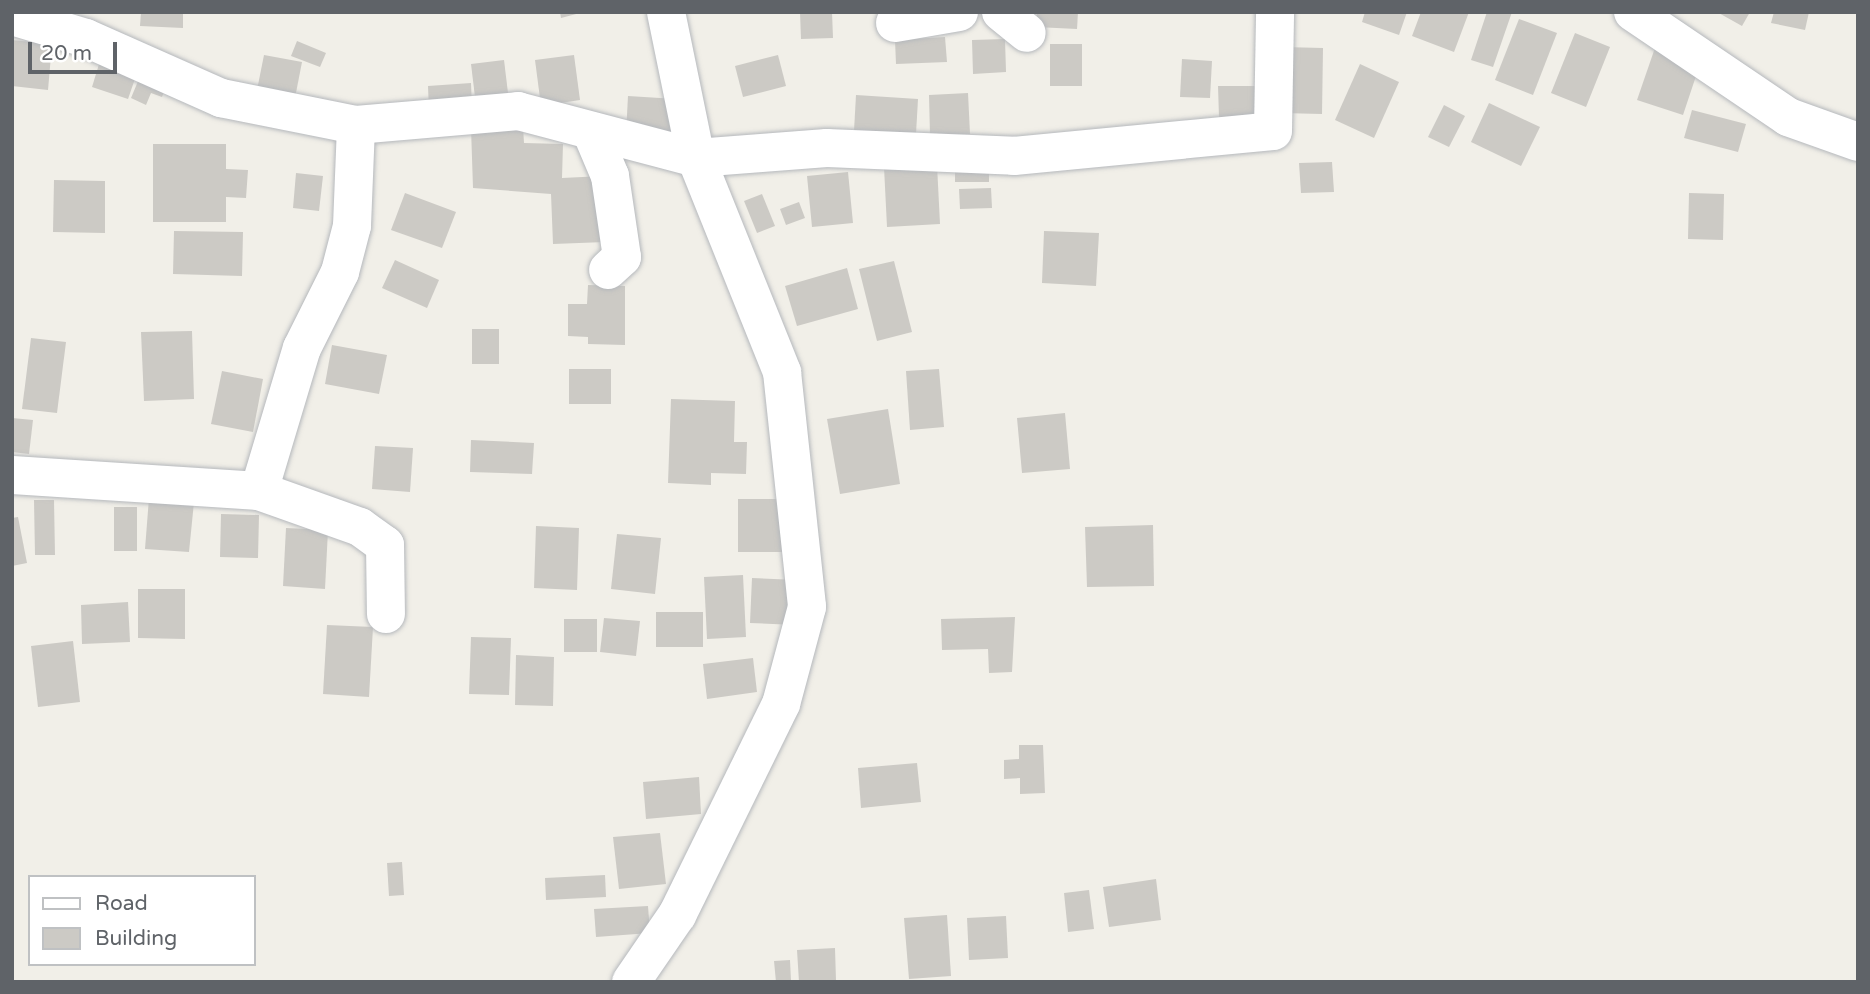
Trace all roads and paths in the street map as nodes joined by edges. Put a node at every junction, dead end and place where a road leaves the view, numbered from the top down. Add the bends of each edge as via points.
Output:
1 (666, 12) edge
2 (959, 12) edge
3 (1276, 12) edge
4 (1633, 12) edge
5 (12, 16) edge
6 (895, 23) dead end
7 (356, 125) junction
8 (591, 131) junction
9 (1858, 142) edge
10 (696, 158) junction
11 (608, 270) dead end
12 (12, 475) edge
13 (259, 491) junction
14 (386, 614) dead end
15 (631, 982) edge

1 - 10 street
2 - 6 street
3 - 10 street via 1273,131 1014,156 827,148
4 - 9 street via 1788,117
5 - 7 street via 86,38 221,98
7 - 8 street via 518,111
7 - 13 street via 352,226 340,272 302,348
8 - 10 street
8 - 11 street via 610,176 622,257
10 - 15 street via 782,372 807,607 781,704 677,915
12 - 13 street
13 - 14 street via 359,527 385,545

